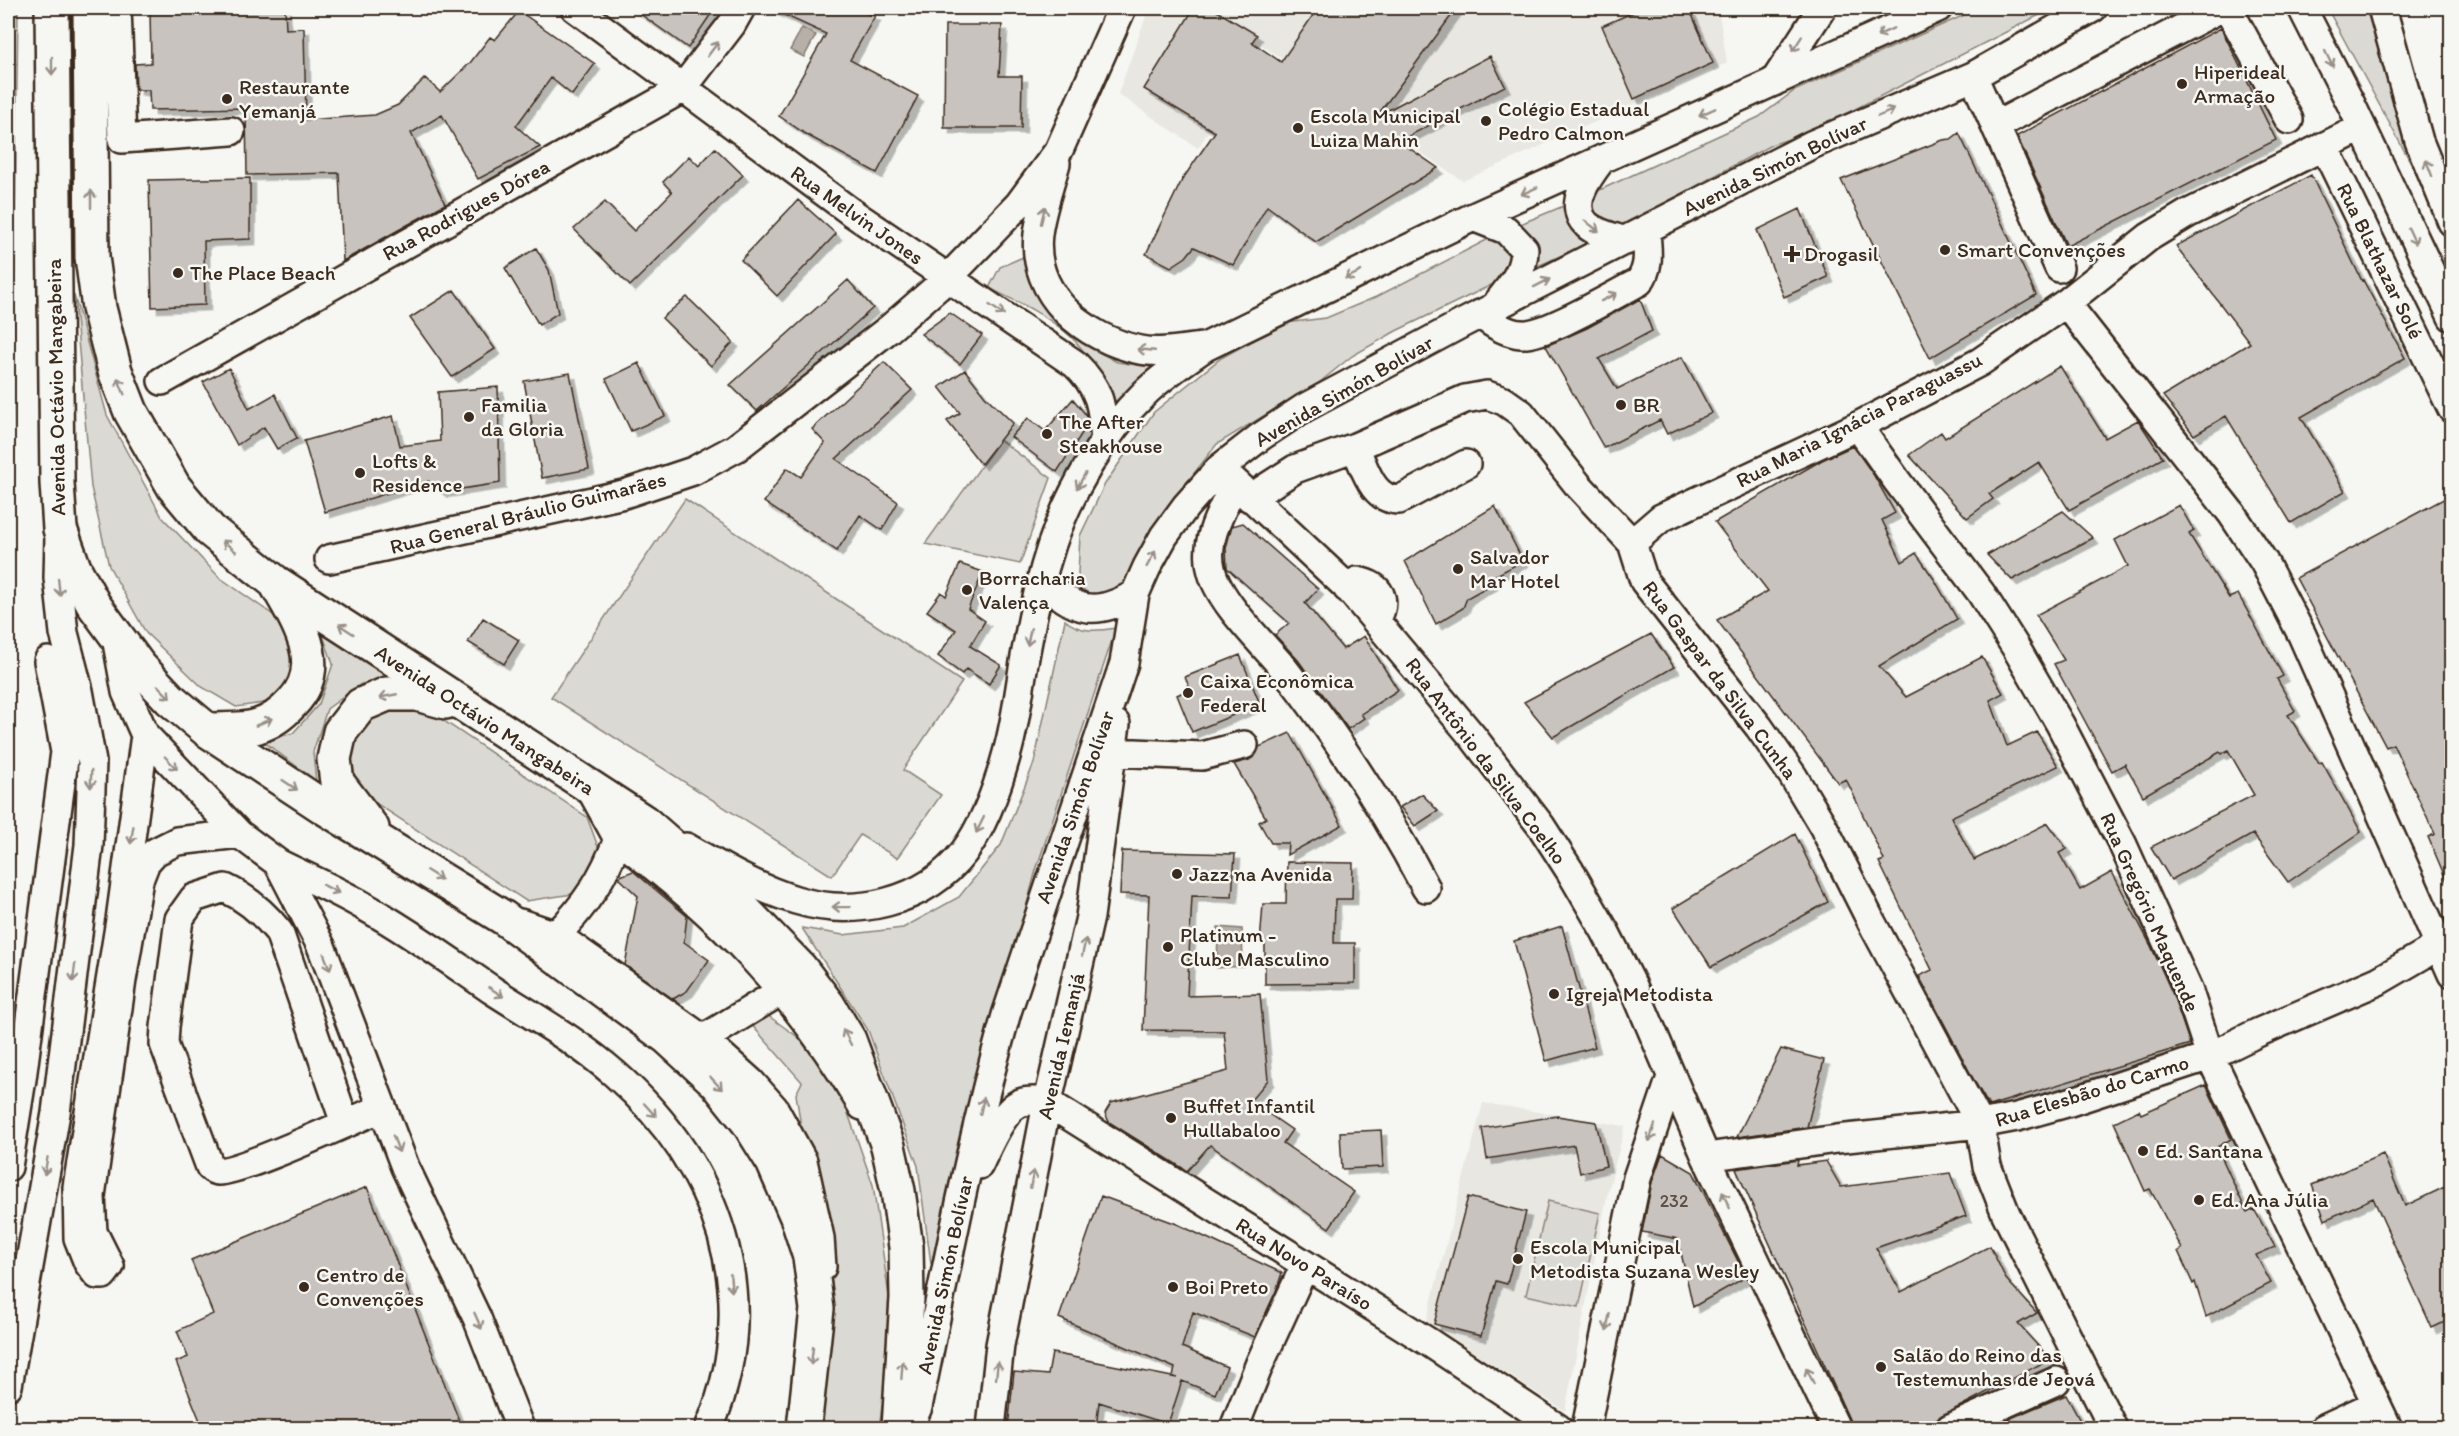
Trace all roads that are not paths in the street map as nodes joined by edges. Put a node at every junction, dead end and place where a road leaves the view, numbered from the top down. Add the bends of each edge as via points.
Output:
1 (52, 8) edge
2 (90, 8) edge
3 (117, 8) edge
4 (575, 8) edge
5 (741, 8) edge
6 (1122, 8) edge
7 (1822, 8) edge
8 (1938, 8) edge
9 (2093, 8) edge
10 (2222, 8) edge
11 (2228, 8) edge
12 (2302, 8) edge
13 (2382, 8) edge
14 (1972, 76) junction
15 (1774, 82) junction
16 (682, 89) junction
17 (2289, 120) dead end
18 (1995, 126) junction
19 (2361, 128) junction
20 (231, 131) dead end
21 (2324, 146) junction
22 (1059, 150) junction
23 (1602, 159) junction
24 (1473, 217) junction
25 (2451, 222) edge
26 (1636, 236) junction
27 (2059, 268) dead end
28 (948, 278) junction
29 (2066, 303) junction
30 (1487, 311) junction
31 (2451, 317) edge
32 (1205, 347) junction
33 (162, 381) dead end
34 (2451, 409) edge
35 (1858, 426) junction
36 (1105, 441) junction
37 (1355, 447) junction
38 (1466, 464) dead end
39 (1235, 483) junction
40 (60, 529) junction
41 (1632, 543) junction
42 (330, 559) dead end
43 (1042, 580) junction
44 (275, 582) junction
45 (1135, 594) junction
46 (116, 636) junction
47 (48, 661) dead end
48 (1124, 663) junction
49 (465, 708) junction
50 (207, 729) junction
51 (145, 735) junction
52 (1244, 744) dead end
53 (1112, 752) junction
54 (631, 830) junction
55 (239, 834) junction
56 (385, 844) junction
57 (278, 863) junction
58 (1426, 888) dead end
59 (504, 918) junction
60 (556, 935) junction
61 (2444, 941) edge
62 (2451, 974) edge
63 (783, 990) junction
64 (703, 1038) junction
65 (2210, 1056) junction
66 (1671, 1077) junction
67 (1047, 1102) junction
68 (382, 1107) junction
69 (345, 1123) junction
70 (1980, 1124) junction
71 (888, 1146) junction
72 (1706, 1157) junction
73 (8, 1167) edge
74 (958, 1209) junction
75 (1305, 1265) junction
76 (818, 1309) junction
77 (2056, 1381) dead end
78 (8, 1386) edge
79 (2376, 1404) junction
80 (520, 1428) edge
81 (709, 1428) edge
82 (804, 1428) edge
83 (899, 1428) edge
84 (909, 1428) edge
85 (991, 1428) edge
86 (1234, 1428) edge
87 (1558, 1428) edge
88 (1586, 1428) edge
89 (1836, 1428) edge
90 (1950, 1428) edge
91 (2113, 1428) edge
92 (2324, 1428) edge
93 (2388, 1428) edge

1 -> 40 main road, Avenida Octávio Mangabeira via 54,341
44 -> 2 main road, Avenida Octávio Mangabeira via 210,530 174,487 131,412 115,371 99,308 92,257
3 - 20 street via 122,139
4 - 16 street, Rua Melvin Jones
16 -> 5 street, Rua Rodrigues Dórea
6 - 22 street, Rua General Bráulio Guimarães
7 -> 15 street
8 -> 15 street
9 - 14 street, Avenida Simón Bolívar
10 - 18 street
11 - 17 street
12 -> 19 street
25 -> 13 street via 2419,141
14 - 18 street
26 -> 14 street, Avenida Simón Bolívar via 1811,145
15 -> 23 street
16 - 28 street, Rua Melvin Jones
16 - 33 street, Rua Rodrigues Dórea
18 - 27 street
19 - 21 street, Rua Maria Ignácia Paraguassu
19 -> 31 street
21 - 29 street, Rua Maria Ignácia Paraguassu via 2149,237
21 - 34 street, Rua Blathazar Solé
22 - 28 street, Rua General Bráulio Guimarães via 1019,204
32 -> 22 street via 1141,350 1119,344 1087,329 1060,305 1047,285 1039,261 1038,235
23 -> 24 street
23 -> 26 street via 1578,200 1581,215 1587,225 1600,232
24 - 30 street via 1506,230 1524,249 1520,274
24 -> 32 street
30 -> 26 street, Avenida Simón Bolívar
30 -> 26 street via 1505,331 1523,335 1541,331 1639,282 1648,260
28 -> 36 street, Rua Melvin Jones via 1060,352 1085,374 1101,402
28 - 42 street, Rua General Bráulio Guimarães via 783,413 736,448 693,471 656,485 554,511
29 - 35 street, Rua Maria Ignácia Paraguassu via 1980,362
29 - 61 street via 2232,514 2264,562 2302,635
30 - 39 street, Avenida Simón Bolívar via 1304,408 1260,437
32 - 36 street via 1143,395
35 - 41 street, Rua Maria Ignácia Paraguassu via 1660,518
35 - 65 street, Rua Gregório Maquende via 1981,593 2060,724 2123,845 2188,989
36 -> 43 street via 1066,510
37 - 38 street via 1374,488 1389,500 1399,500
37 - 39 street, Rua Gaspar da Silva Cunha via 1295,469
37 - 41 street, Rua Gaspar da Silva Cunha via 1465,399 1486,395 1504,401 1521,413 1578,485
45 -> 39 street, Avenida Simón Bolívar via 1164,536 1186,506
39 - 58 street via 1212,532 1210,566 1214,579 1334,737
39 - 66 street, Rua Antônio da Silva Coelho via 1347,588 1473,737 1540,826 1605,931
40 - 46 main road, Avenida Octávio Mangabeira via 74,568
40 -> 78 street via 58,578 64,633 92,762 89,845 56,1113
41 - 70 street, Rua Gaspar da Silva Cunha via 1644,581 1759,727 1823,826
43 - 45 street via 1062,599 1090,610 1119,603
43 -> 54 street via 1010,743 988,808 964,852 919,890 898,900 855,907 833,908 798,901
49 -> 44 main road, Avenida Octávio Mangabeira
50 -> 44 main road via 258,726 282,714 301,694 309,667 308,645
45 - 48 street, Avenida Simón Bolívar
46 -> 50 main road, Avenida Octávio Mangabeira via 170,699
46 - 51 street via 126,692
47 - 73 street via 65,752
48 - 53 street, Avenida Iemanjá
74 -> 48 street, Avenida Simón Bolívar via 1007,1012
49 - 54 main road, Avenida Octávio Mangabeira via 591,790
49 -> 56 main road via 417,694 387,694 361,705 340,732 334,759 337,782
50 -> 56 main road, Avenida Octávio Mangabeira
51 -> 55 street
51 -> 55 street via 77,1187 78,1238 88,1263 98,1275 110,1266 93,1232 91,1196 139,880 146,862 166,845
52 - 53 street via 1202,756
67 -> 53 street, Avenida Iemanjá via 1090,917
54 - 60 street via 594,892
54 - 63 street
71 -> 54 main road, Avenida Octávio Mangabeira via 849,1040 800,968 740,906
55 - 57 street
56 -> 59 main road, Avenida Octávio Mangabeira
57 -> 68 street via 321,946
57 -> 81 street via 368,908 549,1025 614,1074 678,1143 720,1222 731,1280 733,1336 728,1373
59 - 60 street
59 -> 76 main road, Avenida Octávio Mangabeira via 668,1038 717,1082 773,1162 810,1257
60 - 64 street
61 - 62 street
61 - 65 street, Rua Elesbão do Carmo via 2378,981
63 - 64 street
63 - 71 street via 826,1046
64 - 76 street via 774,1108 803,1161 820,1238
65 - 70 street, Rua Elesbão do Carmo via 2070,1102
65 - 79 street, Rua Gregório Maquende
66 - 72 street, Rua Antônio da Silva Coelho
66 -> 88 street via 1637,1178
67 - 74 street via 1023,1101 1005,1115
67 - 75 street, Rua Novo Paraíso
85 -> 67 street, Avenida Iemanjá via 1000,1345
68 - 69 street
68 -> 80 street via 405,1167 477,1318
69 - 69 street via 247,1164 218,1171 210,1167 164,1044 179,919 194,898 225,888 268,918 279,932
70 - 72 street, Rua Elesbão do Carmo
70 - 91 street, Rua Gaspar da Silva Cunha via 1987,1166 2002,1206
83 -> 71 main road, Avenida Octávio Mangabeira via 906,1247
89 -> 72 street, Rua Antônio da Silva Coelho
74 - 84 street, Avenida Simón Bolívar via 918,1407
75 - 86 street
75 - 87 street, Rua Novo Paraíso
76 -> 82 main road, Avenida Octávio Mangabeira
77 - 90 street
79 - 92 street
79 - 93 street, Rua Gregório Maquende

